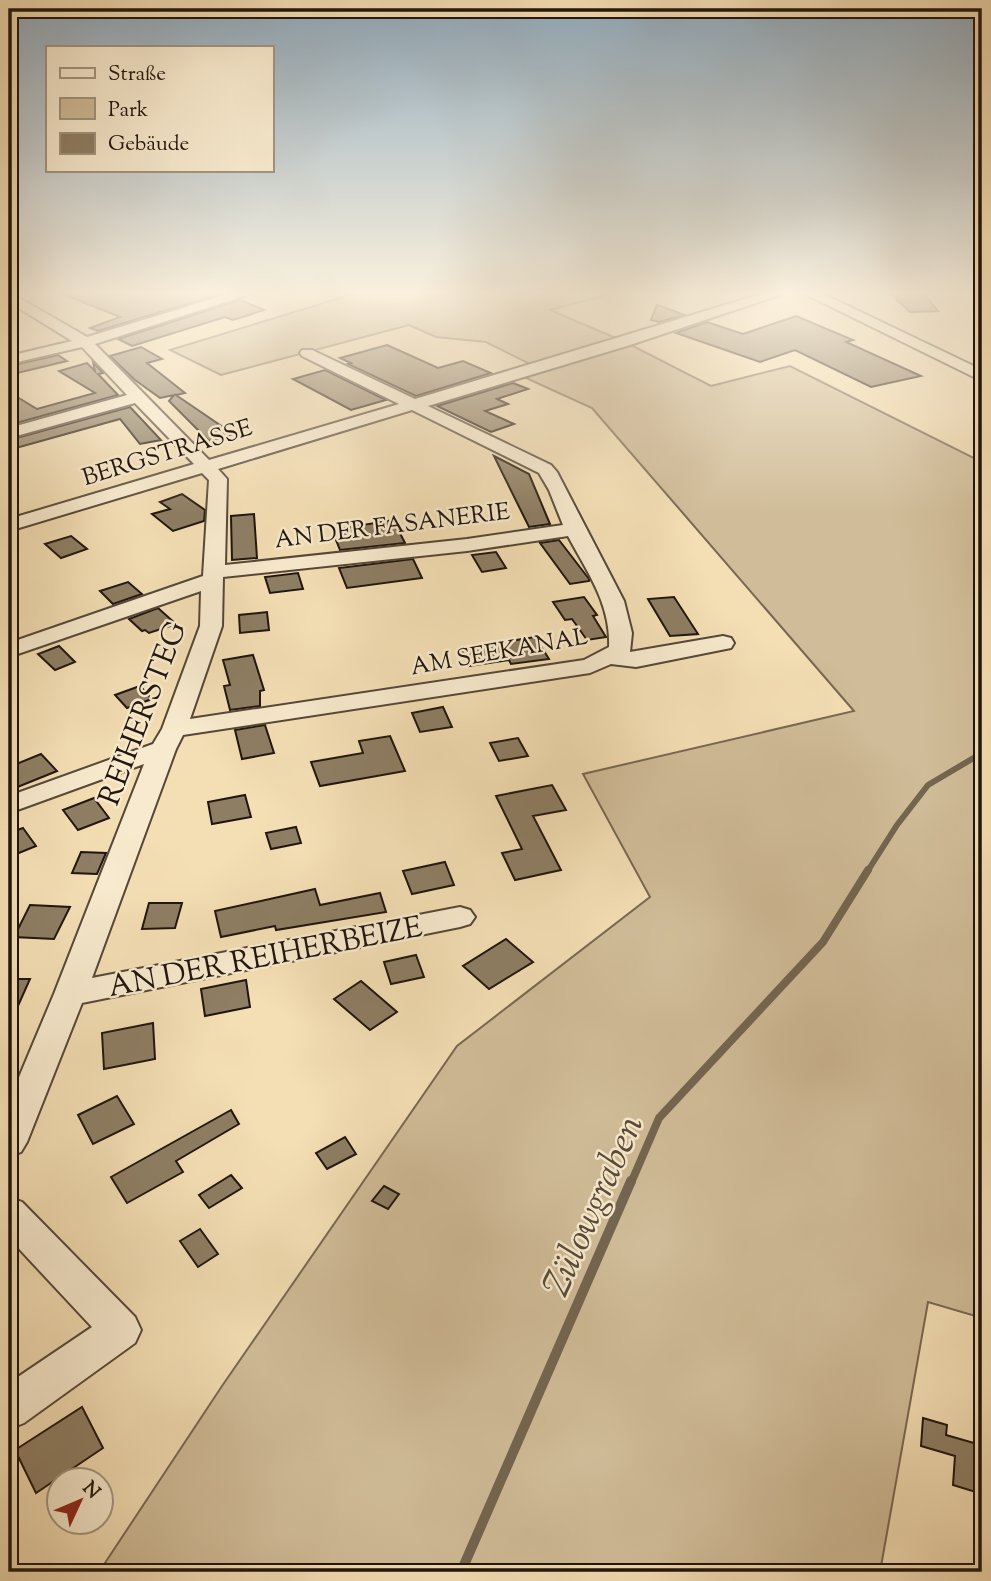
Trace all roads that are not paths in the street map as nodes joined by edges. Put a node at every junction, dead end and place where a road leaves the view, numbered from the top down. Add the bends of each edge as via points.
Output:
1 (108, 366) edge
2 (335, 366) edge
3 (543, 366) edge
4 (961, 366) edge
5 (982, 376) edge
6 (138, 397) junction
7 (411, 404) junction
8 (9, 433) edge
9 (208, 465) junction
10 (9, 525) edge
11 (574, 529) junction
12 (214, 576) junction
13 (723, 643) dead end
14 (9, 650) edge
15 (608, 657) junction
16 (168, 739) junction
17 (9, 805) edge
18 (460, 917) dead end
19 (70, 994) junction
20 (9, 1142) edge
21 (9, 1213) edge
22 (9, 1408) edge

1 - 6 street, REIHERSTEG
2 - 7 street, AM SEEKANAL
3 - 7 street, BERGSTRASSE
4 - 5 street
6 - 8 street
6 - 9 street, REIHERSTEG
7 - 9 street, BERGSTRASSE
7 - 11 street, AM SEEKANAL via 545,469
9 - 10 street, BERGSTRASSE
9 - 12 street, REIHERSTEG via 218,479
11 - 12 street, AN DER FASANERIE
11 - 15 street, AM SEEKANAL via 600,572 618,617 620,650
12 - 14 street, AN DER FASANERIE
12 - 16 street, REIHERSTEG via 211,626
13 - 15 street via 636,660
15 - 16 street, AM SEEKANAL via 590,666
16 - 17 street, AM SEEKANAL
16 - 19 street, REIHERSTEG
18 - 19 street, AN DER REIHERBEIZE
19 - 20 street, REIHERSTEG
21 - 22 street via 121,1330

